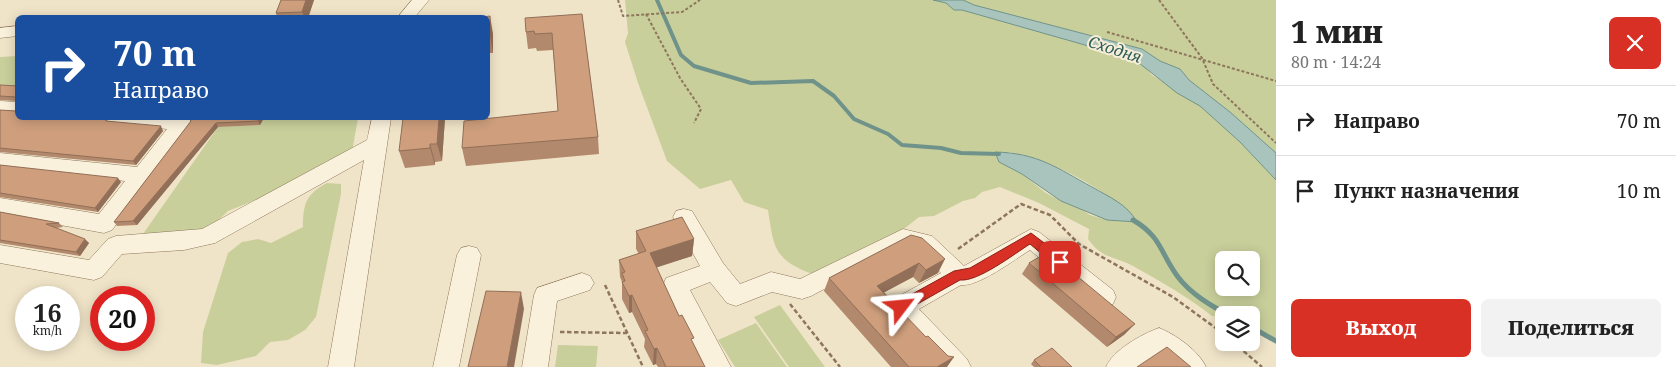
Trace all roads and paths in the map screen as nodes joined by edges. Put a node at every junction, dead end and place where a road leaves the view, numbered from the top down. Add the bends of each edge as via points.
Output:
1 (421, 0) edge
2 (618, 0) edge
3 (700, 0) edge
4 (1158, 0) edge
5 (647, 14) junction
6 (408, 15) edge
7 (15, 31) edge
8 (1107, 32) dead end
9 (0, 33) edge
10 (1202, 58) junction
11 (1276, 81) edge
12 (0, 107) edge
13 (15, 108) edge
14 (161, 120) edge
15 (381, 120) edge
16 (184, 121) edge
17 (694, 123) dead end
18 (1276, 143) edge
19 (377, 144) junction
20 (0, 160) edge
21 (141, 175) junction
22 (0, 206) edge
23 (684, 217) edge
24 (104, 224) junction
25 (116, 245) junction
26 (0, 254) edge
27 (469, 255) dead end
28 (716, 270) junction
29 (958, 275) junction
30 (594, 284) joint
31 (760, 286) junction
32 (1104, 297) edge
33 (540, 332) junction
34 (627, 333) junction
35 (1243, 351) edge
36 (341, 367) edge
37 (446, 367) edge
38 (535, 367) edge
39 (644, 367) edge
40 (718, 367) edge
41 (840, 367) edge
42 (958, 367) edge
43 (1119, 367) edge
44 (1193, 367) edge
45 (1262, 367) edge

1 - 6 street
2 - 5 path via 623,16
3 - 5 path via 682,12
4 - 10 path
5 - 17 path via 680,78 701,109
7 - 9 street
8 - 10 path
10 - 11 path
10 - 18 path via 1213,84
12 - 13 street
14 - 16 street
15 - 19 street
16 - 21 street
19 - 25 street via 207,237
19 - 36 street
20 - 21 street
21 - 24 street
22 - 24 street
23 - 28 street
24 - 25 street via 99,243
25 - 26 street via 94,270
27 - 37 street
28 - 31 street via 736,296
28 - 40 street via 675,285
29 - 31 street via 924,242 904,238 802,289 772,282
29 - 32 street via 974,272 1031,238
29 - 42 street via 901,307
30 - 33 street via 546,295
30 - 34 path
31 - 41 path via 790,303
33 - 34 path
33 - 38 street
34 - 39 path
35 - 45 path
43 - 44 street via 1159,339

